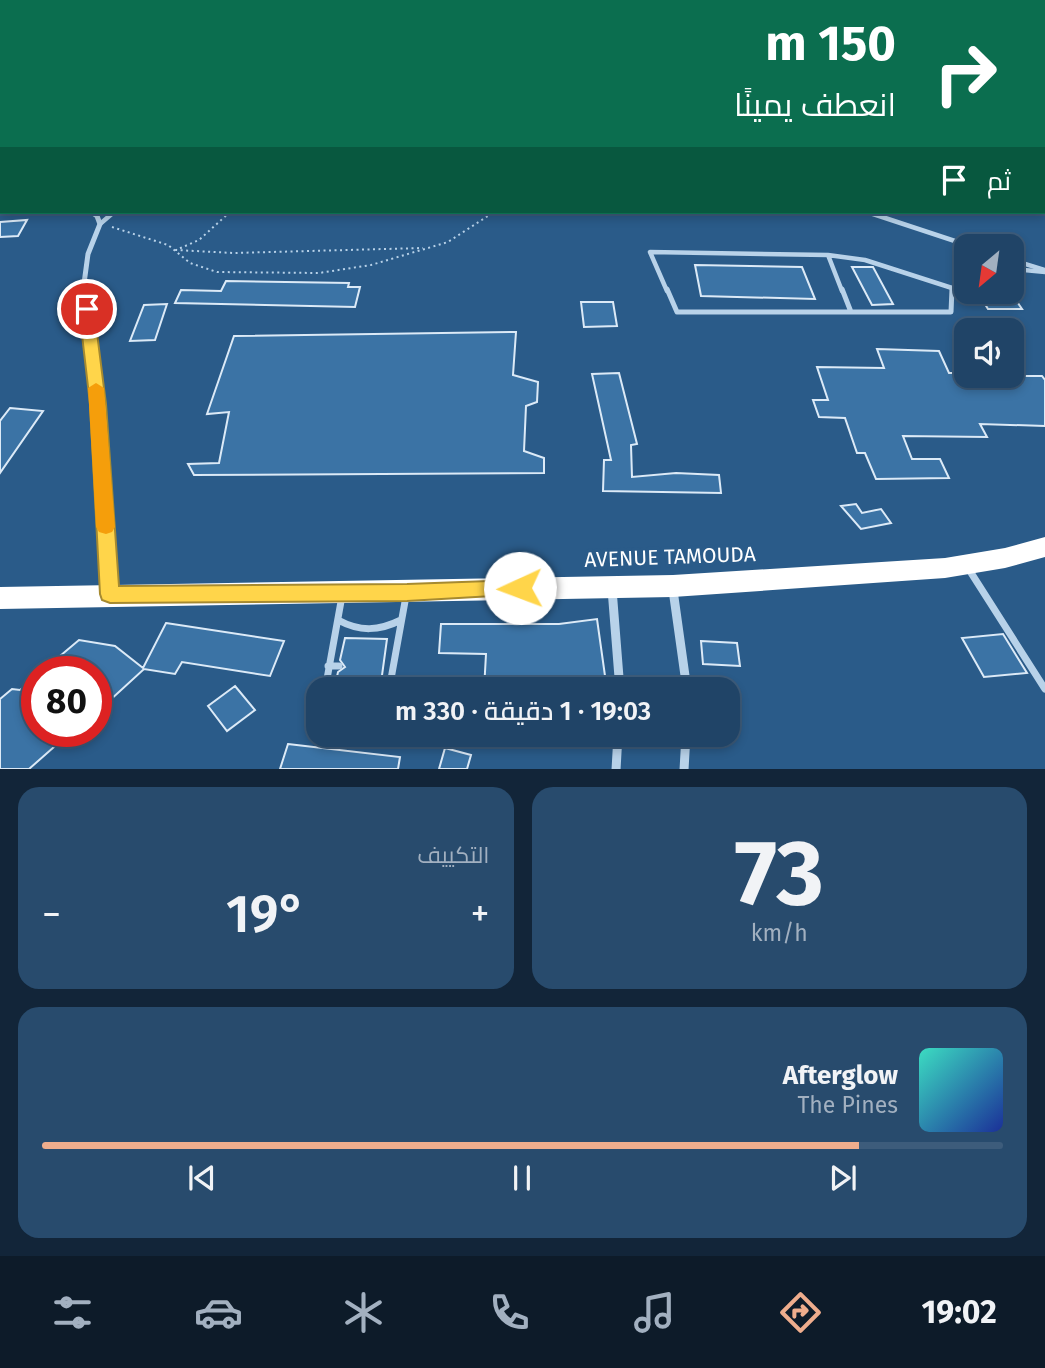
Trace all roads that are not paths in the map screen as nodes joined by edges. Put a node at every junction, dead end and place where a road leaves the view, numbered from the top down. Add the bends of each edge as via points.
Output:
1 (94, 214) edge
2 (112, 214) edge
3 (873, 214) edge
4 (100, 224) junction
5 (954, 241) edge
6 (828, 255) junction
7 (1024, 264) edge
8 (1024, 270) edge
9 (1045, 271) edge
10 (952, 288) joint
11 (851, 312) junction
12 (1045, 547) edge
13 (967, 565) junction
14 (612, 586) junction
15 (673, 586) junction
16 (343, 593) junction
17 (407, 593) junction
18 (110, 594) junction
19 (0, 598) edge
20 (338, 620) junction
21 (401, 620) junction
22 (328, 666) junction
23 (339, 666) dead end
24 (382, 667) dead end
25 (393, 668) junction
26 (327, 677) edge
27 (391, 677) edge
28 (619, 677) edge
29 (685, 677) edge
30 (1045, 689) edge
31 (617, 747) edge
32 (685, 747) edge
33 (616, 769) edge
34 (684, 769) edge

1 - 4 street
2 - 4 lane
3 - 5 lane
4 - 18 street via 88,254 83,290 98,404
6 - 10 lane via 865,260
6 - 11 lane
6 - 11 lane via 650,252 677,312
7 - 9 lane
8 - 9 lane
10 - 11 lane via 951,312
12 - 13 highway, AVENUE TAMOUDA
13 - 15 highway, AVENUE TAMOUDA
13 - 30 lane
14 - 15 highway, AVENUE TAMOUDA
14 - 17 highway, AVENUE TAMOUDA
14 - 28 street
15 - 29 street
16 - 17 highway, AVENUE TAMOUDA
16 - 18 highway, AVENUE TAMOUDA
16 - 20 lane
17 - 21 lane
18 - 19 highway, AVENUE TAMOUDA
20 - 21 lane via 363,630
20 - 22 lane
21 - 25 lane
22 - 23 lane
22 - 26 lane
24 - 25 lane
25 - 27 lane
31 - 33 street
32 - 34 street

